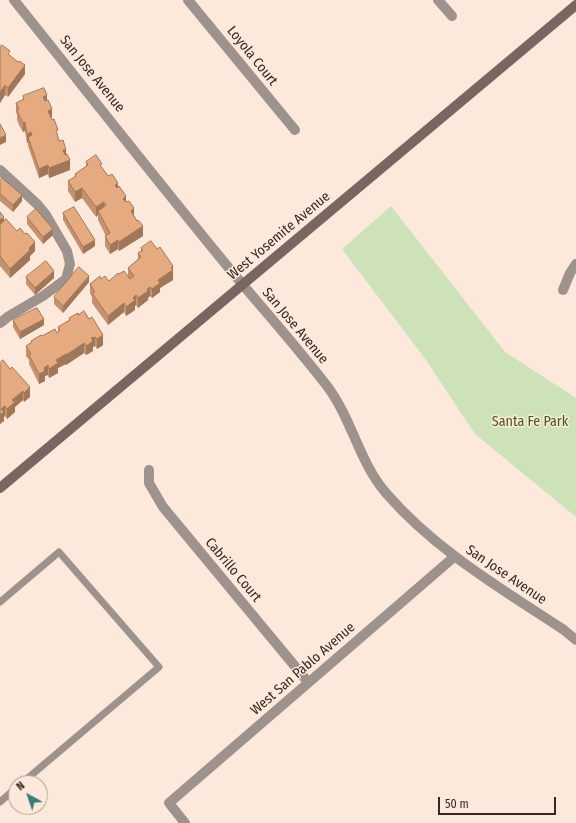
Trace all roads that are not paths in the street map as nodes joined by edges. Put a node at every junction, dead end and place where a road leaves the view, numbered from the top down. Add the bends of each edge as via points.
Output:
1 (14, 0) edge
2 (188, 0) edge
3 (438, 0) edge
4 (576, 5) edge
5 (452, 16) dead end
6 (295, 130) dead end
7 (0, 170) edge
8 (576, 264) edge
9 (243, 285) junction
10 (563, 290) dead end
11 (0, 323) edge
12 (149, 470) dead end
13 (0, 488) edge
14 (454, 557) junction
15 (0, 602) edge
16 (576, 640) edge
17 (308, 682) junction
18 (31, 775) edge
19 (8, 795) edge
20 (0, 802) edge
21 (185, 823) edge

1 - 9 street, San Jose Avenue
2 - 6 street, Loyola Court
3 - 5 street
4 - 9 main road, West Yosemite Avenue
7 - 11 street via 46,215 66,251 70,264 66,279
8 - 10 street
9 - 13 main road, West Yosemite Avenue
9 - 14 street, San Jose Avenue via 328,388 349,425 364,461 386,494
12 - 17 street, Cabrillo Court via 149,483 163,507
14 - 16 street, San Jose Avenue
14 - 17 street, West San Pablo Avenue
15 - 18 lane via 59,552 159,667
17 - 21 street, West San Pablo Avenue via 168,803
19 - 20 lane

